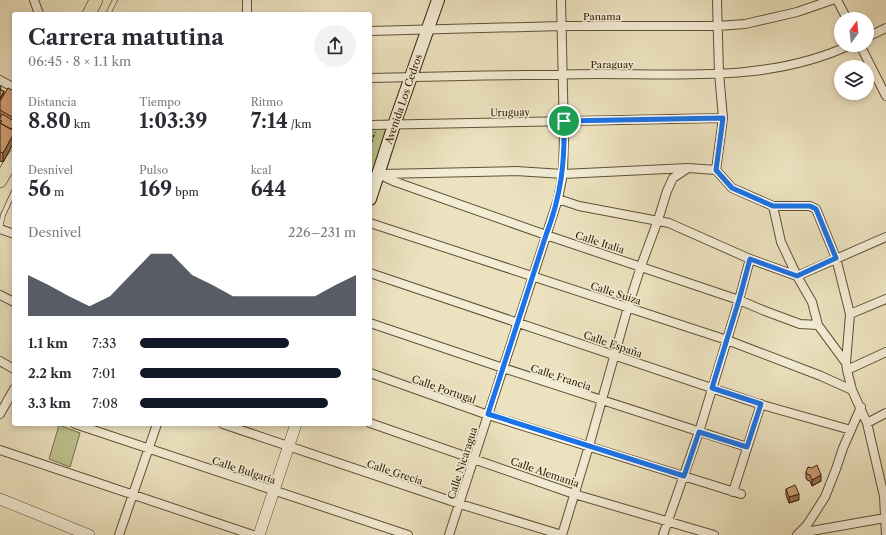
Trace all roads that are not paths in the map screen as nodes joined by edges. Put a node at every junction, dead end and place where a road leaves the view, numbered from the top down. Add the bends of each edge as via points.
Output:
1 (34, 0) edge
2 (96, 0) edge
3 (115, 0) edge
4 (247, 0) edge
5 (438, 0) edge
6 (561, 0) edge
7 (717, 0) edge
8 (832, 0) edge
9 (837, 0) edge
10 (37, 12) edge
11 (90, 12) edge
12 (109, 12) edge
13 (247, 12) edge
14 (843, 12) edge
15 (562, 26) junction
16 (718, 26) junction
17 (886, 28) edge
18 (427, 30) junction
19 (372, 31) edge
20 (874, 34) edge
21 (834, 52) edge
22 (864, 52) edge
23 (719, 73) junction
24 (563, 75) junction
25 (411, 77) junction
26 (372, 78) edge
27 (0, 80) edge
28 (12, 87) edge
29 (886, 95) edge
30 (723, 118) junction
31 (564, 121) junction
32 (372, 125) edge
33 (394, 125) junction
34 (12, 162) edge
35 (688, 168) junction
36 (716, 170) junction
37 (378, 174) junction
38 (563, 174) junction
39 (0, 181) edge
40 (372, 193) edge
41 (12, 195) edge
42 (558, 199) junction
43 (773, 206) junction
44 (658, 220) junction
45 (372, 224) edge
46 (0, 229) edge
47 (12, 233) edge
48 (546, 235) junction
49 (886, 237) edge
50 (836, 258) junction
51 (750, 259) junction
52 (641, 266) junction
53 (372, 274) edge
54 (797, 276) junction
55 (533, 277) junction
56 (0, 295) edge
57 (886, 299) edge
58 (739, 300) junction
59 (12, 301) edge
60 (628, 307) junction
61 (850, 314) junction
62 (518, 322) junction
63 (372, 324) edge
64 (818, 325) junction
65 (726, 340) junction
66 (886, 352) edge
67 (615, 355) junction
68 (0, 362) edge
69 (846, 366) junction
70 (12, 368) edge
71 (503, 368) junction
72 (372, 374) edge
73 (712, 388) junction
74 (852, 390) junction
75 (602, 400) junction
76 (11, 402) edge
77 (761, 404) junction
78 (860, 407) junction
79 (886, 413) edge
80 (0, 414) edge
81 (488, 414) junction
82 (867, 423) junction
83 (372, 424) edge
84 (80, 426) edge
85 (156, 426) edge
86 (229, 426) edge
87 (295, 426) edge
88 (851, 430) junction
89 (699, 432) junction
90 (589, 446) junction
91 (289, 447) junction
92 (747, 447) junction
93 (148, 449) junction
94 (0, 450) edge
95 (474, 458) junction
96 (883, 474) edge
97 (684, 476) junction
98 (274, 490) junction
99 (574, 494) junction
100 (133, 495) junction
101 (0, 499) edge
102 (460, 504) junction
103 (885, 518) junction
104 (668, 522) junction
105 (798, 534) edge
106 (886, 534) edge
107 (89, 535) edge
108 (119, 535) edge
109 (253, 535) edge
110 (259, 535) edge
111 (408, 535) edge
112 (449, 535) edge
113 (562, 535) edge
114 (663, 535) edge
115 (714, 535) edge

1 - 10 street
2 - 11 main road
3 - 12 lane
4 - 13 street
5 - 18 main road, Avenida Los Cedros
6 - 15 street, Calle Nicaragua
7 - 16 street
8 - 16 street, Panama via 797,12 745,24
9 - 14 street
15 - 16 street, Panama
15 - 18 street, Panama
15 - 24 street, Calle Nicaragua
16 - 23 street
17 - 20 street
18 - 19 street, Panama
18 - 25 main road, Avenida Los Cedros
21 - 23 street, Paraguay via 799,64 736,74
22 - 29 street
23 - 24 street, Paraguay
23 - 30 street
24 - 25 street, Paraguay
24 - 31 street, Calle Nicaragua
25 - 26 street, Paraguay
25 - 33 main road, Avenida Los Cedros
27 - 28 street
30 - 31 street, Uruguay
30 - 36 street
31 - 33 street, Uruguay
31 - 38 street, Calle Nicaragua
32 - 33 street, Uruguay
33 - 37 main road, Avenida Los Cedros
34 - 39 main road
35 - 36 street
35 - 38 street
35 - 44 street via 673,178
36 - 43 street via 732,188
37 - 38 street via 516,171
37 - 40 main road, Avenida Los Cedros
37 - 48 street, Calle Italia
38 - 42 street, Calle Nicaragua
41 - 46 lane
42 - 44 street via 579,206
42 - 48 street, Calle Nicaragua
43 - 50 street via 810,206 816,209
43 - 54 street via 781,242
44 - 51 street
44 - 52 street
45 - 55 street, Calle Suiza
46 - 47 street
48 - 52 street, Calle Italia
48 - 55 street, Calle Nicaragua
49 - 50 street
50 - 54 street
50 - 61 street
51 - 54 street
51 - 58 street
52 - 58 street, Calle Italia
52 - 60 street
53 - 62 street, Calle España
54 - 64 street via 812,302
55 - 60 street, Calle Suiza
55 - 62 street, Calle Nicaragua
56 - 59 street
57 - 61 street
58 - 64 street, Calle Italia via 800,324
58 - 65 street
60 - 65 street, Calle Suiza
60 - 67 street
61 - 69 street
62 - 67 street, Calle España
62 - 71 street, Calle Nicaragua
63 - 71 street, Calle Francia
64 - 69 street
65 - 73 street
65 - 74 street, Calle Suiza
66 - 69 street
67 - 73 street, Calle España
67 - 75 street
68 - 70 street
69 - 74 street
71 - 75 street, Calle Francia
71 - 81 street, Calle Nicaragua
72 - 81 street, Calle Portugal
73 - 77 street, Calle España
73 - 89 street
74 - 78 street
75 - 89 street, Calle Francia
75 - 90 street
76 - 80 street
77 - 88 street, Calle España
77 - 92 street
78 - 82 street
78 - 88 street
79 - 82 street
81 - 90 street, Calle Portugal
81 - 95 street, Calle Nicaragua
82 - 96 street
83 - 95 street, Calle Alemania
84 - 93 street, Calle Bulgaria
85 - 93 street
86 - 91 street, Calle Grecia
87 - 91 street
88 - 105 street via 824,497 807,525
89 - 92 street, Calle Francia
89 - 97 street
90 - 97 street, Calle Portugal
90 - 99 street
91 - 98 street
91 - 102 street, Calle Grecia
92 - 97 street, Calle Portugal via 737,493
93 - 98 street, Calle Bulgaria
93 - 100 street
94 - 100 street
95 - 99 street, Calle Alemania
95 - 102 street, Calle Nicaragua
96 - 103 street
97 - 104 street
98 - 110 street
98 - 111 street, Calle Bulgaria
99 - 104 street, Calle Alemania
99 - 113 street
100 - 108 street
100 - 109 street
101 - 107 street
102 - 112 street, Calle Nicaragua
102 - 113 street, Calle Grecia
103 - 105 street
103 - 106 street
104 - 114 street
104 - 115 street, Calle Alemania

